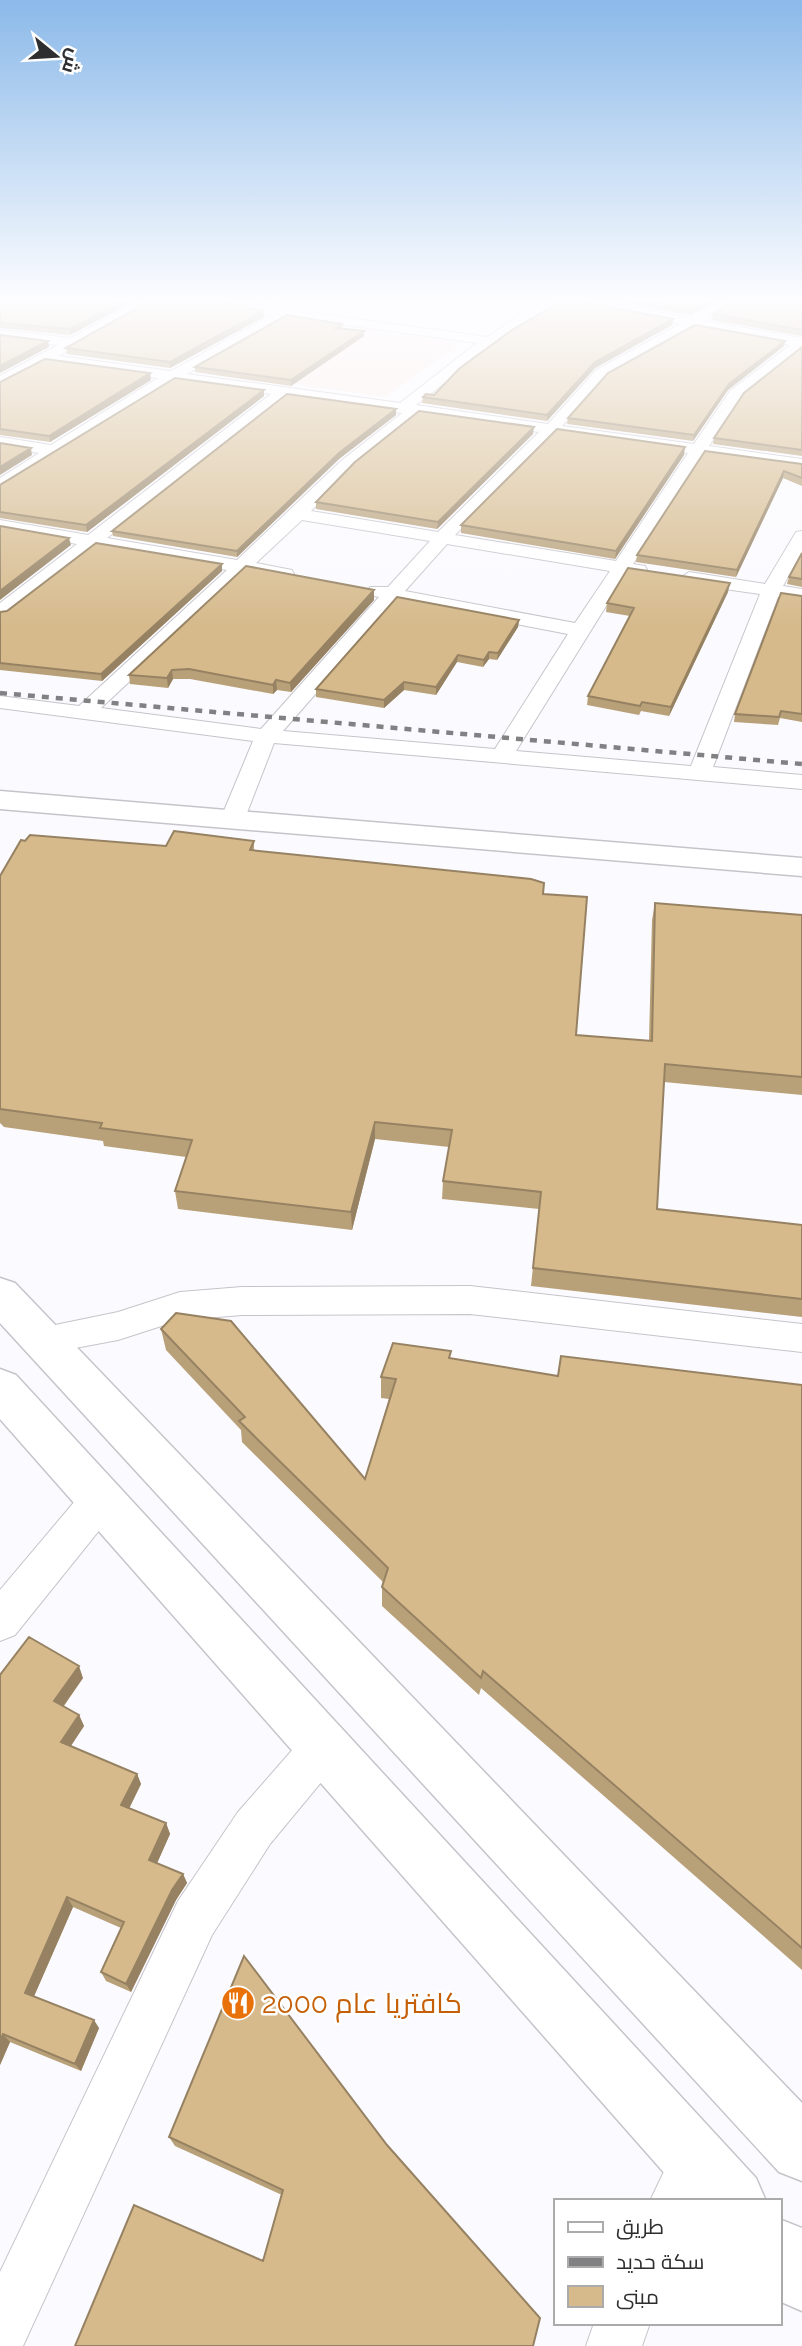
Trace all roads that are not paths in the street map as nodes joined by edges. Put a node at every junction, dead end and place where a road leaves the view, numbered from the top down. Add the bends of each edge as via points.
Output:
1 (118, 407) edge
2 (264, 407) edge
3 (406, 407) edge
4 (570, 407) edge
5 (726, 407) edge
6 (410, 408) junction
7 (553, 427) junction
8 (0, 442) edge
9 (699, 449) junction
10 (54, 450) junction
11 (802, 464) edge
12 (0, 485) edge
13 (298, 514) junction
14 (0, 526) edge
15 (802, 536) edge
16 (443, 537) junction
17 (91, 542) junction
18 (242, 566) junction
19 (620, 568) junction
20 (305, 578) edge
21 (356, 587) edge
22 (771, 590) junction
23 (394, 594) junction
24 (802, 595) edge
25 (0, 612) edge
26 (580, 631) junction
27 (0, 702) edge
28 (84, 713) junction
29 (266, 736) junction
30 (500, 758) junction
31 (699, 774) junction
32 (802, 782) edge
33 (0, 800) edge
34 (233, 818) junction
35 (802, 867) edge
36 (0, 1294) edge
37 (802, 1338) edge
38 (43, 1340) junction
39 (0, 1388) edge
40 (100, 1500) junction
41 (0, 1621) edge
42 (323, 1747) junction
43 (802, 2149) edge
44 (687, 2181) edge
45 (728, 2199) edge
46 (781, 2254) edge
47 (802, 2277) edge
48 (621, 2325) edge
49 (0, 2333) edge
50 (614, 2346) edge

1 - 10 street
2 - 17 street
3 - 6 street
4 - 7 street
5 - 9 street
6 - 7 street
6 - 13 street
7 - 9 street
7 - 16 street
8 - 10 street
9 - 11 street
9 - 19 street
10 - 12 street
13 - 16 street
13 - 18 street
14 - 17 street
15 - 22 street
16 - 19 street
16 - 23 street
17 - 18 street
17 - 25 street
18 - 20 street
18 - 28 street
19 - 22 street
19 - 26 street
21 - 23 street
22 - 24 street
22 - 31 street
23 - 26 street
23 - 29 street
26 - 30 street
27 - 28 street
28 - 29 street
29 - 30 street
29 - 34 street
30 - 31 street
31 - 32 street
33 - 34 main road
34 - 35 main road
36 - 38 main road
37 - 38 street via 470,1300 430,1300 242,1301 180,1306 118,1326
38 - 43 main road
39 - 40 main road
40 - 41 street
40 - 42 main road
42 - 44 main road
42 - 49 street via 254,1828 195,1918
44 - 45 main road
46 - 47 main road
48 - 50 street

